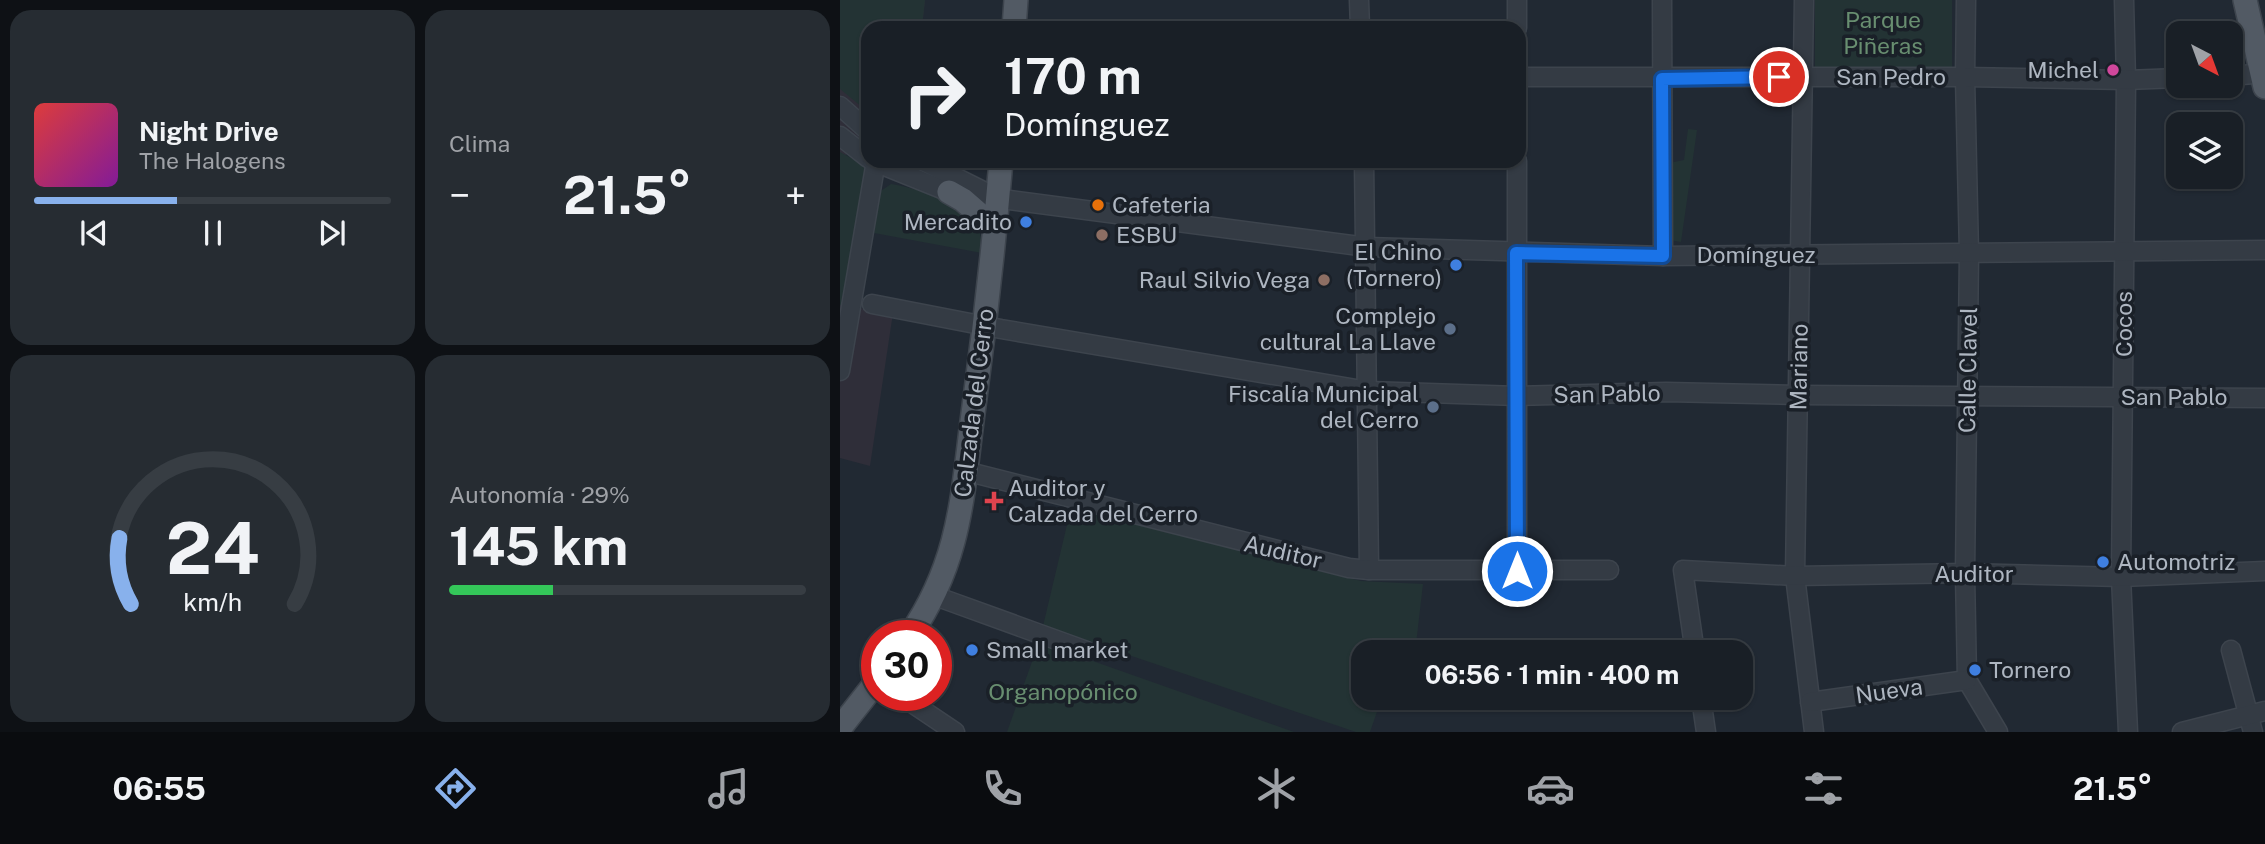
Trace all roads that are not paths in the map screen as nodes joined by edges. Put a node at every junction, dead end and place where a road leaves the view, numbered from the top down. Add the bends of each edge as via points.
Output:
1 (1016, 0) edge
2 (1359, 0) edge
3 (1517, 0) edge
4 (1662, 0) edge
5 (1804, 0) edge
6 (1966, 0) edge
7 (2124, 0) edge
8 (2245, 0) edge
9 (1014, 21) edge
10 (1360, 21) edge
11 (1517, 21) edge
12 (1526, 77) edge
13 (1803, 77) junction
14 (1965, 77) junction
15 (2244, 77) edge
16 (2166, 78) edge
17 (2264, 78) edge
18 (1662, 79) junction
19 (2126, 80) junction
20 (840, 106) edge
21 (861, 125) edge
22 (840, 136) edge
23 (861, 152) edge
24 (872, 168) edge
25 (890, 168) edge
26 (937, 168) edge
27 (1000, 168) edge
28 (1364, 168) edge
29 (1517, 168) edge
30 (949, 192) junction
31 (998, 198) junction
32 (995, 228) junction
33 (1367, 247) junction
34 (2265, 250) edge
35 (2123, 251) junction
36 (1516, 253) junction
37 (1969, 254) junction
38 (1800, 255) junction
39 (1663, 256) junction
40 (872, 304) dead end
41 (985, 326) junction
42 (840, 371) edge
43 (1368, 391) junction
44 (1798, 395) junction
45 (1967, 395) junction
46 (1518, 396) junction
47 (2124, 396) junction
48 (2265, 398) edge
49 (965, 471) junction
50 (1369, 570) junction
51 (1609, 570) dead end
52 (1517, 571) junction
53 (2265, 571) edge
54 (1965, 573) junction
55 (1794, 576) junction
56 (2121, 577) junction
57 (934, 596) junction
58 (919, 620) edge
59 (1693, 640) edge
60 (2231, 650) dead end
61 (1087, 651) dead end
62 (1967, 680) junction
63 (861, 701) edge
64 (1810, 702) junction
65 (1703, 710) edge
66 (924, 711) edge
67 (2256, 719) edge
68 (840, 728) edge
69 (955, 732) edge
70 (1706, 732) edge
71 (1814, 732) edge
72 (1998, 732) edge
73 (2128, 732) edge
74 (2182, 732) edge

1 - 9 main road
2 - 10 street
3 - 11 street
4 - 18 street
5 - 13 street, Mariano
6 - 14 street, Calle Clavel
7 - 19 street, Cocos
8 - 17 main road
12 - 18 street, San Pedro
13 - 14 street, San Pedro
13 - 18 street, San Pedro
13 - 38 street, Mariano
14 - 19 street, San Pedro
14 - 37 street, Calle Clavel
15 - 17 street
16 - 19 street, San Pedro
18 - 39 street
19 - 35 street, Cocos
20 - 21 street
22 - 23 street, Domínguez
24 - 42 street
25 - 30 street, Domínguez
26 - 31 street, Domínguez
27 - 31 main road, Calzada del Cerro
28 - 33 street
29 - 36 street
30 - 31 street, Domínguez
30 - 32 main road
31 - 32 main road, Calzada del Cerro
31 - 33 street, Domínguez
32 - 41 main road, Calzada del Cerro
33 - 36 street, Domínguez
33 - 43 street
34 - 35 street, Domínguez
35 - 37 street, Domínguez
35 - 47 street, Cocos
36 - 39 street, Domínguez
36 - 46 street
37 - 38 street, Domínguez
37 - 45 street, Calle Clavel
38 - 39 street, Domínguez
38 - 44 street, Mariano
40 - 41 street, San Pablo
41 - 43 street, San Pablo
41 - 49 main road, Calzada del Cerro
43 - 46 street, San Pablo
43 - 50 street
44 - 45 street, San Pablo
44 - 46 street, San Pablo
44 - 55 street, Mariano
45 - 47 street, San Pablo
45 - 54 street, Calle Clavel
46 - 52 street
47 - 48 street, San Pablo
47 - 56 street, Cocos
49 - 50 street, Auditor
49 - 57 main road, Calzada del Cerro via 953,547
50 - 52 street, Auditor
51 - 52 street, Auditor
53 - 56 street, Auditor
54 - 55 street, Auditor
54 - 56 street, Auditor
54 - 62 street, Calle Clavel
55 - 59 street, Auditor via 1683,570
55 - 64 street, Mariano
56 - 73 street, Cocos
57 - 58 main road, Calzada del Cerro
57 - 61 street
60 - 67 street
62 - 64 street, Nueva
62 - 72 street, Calle Clavel
63 - 68 main road
64 - 71 street, Mariano
65 - 70 street
66 - 69 street
67 - 74 street

